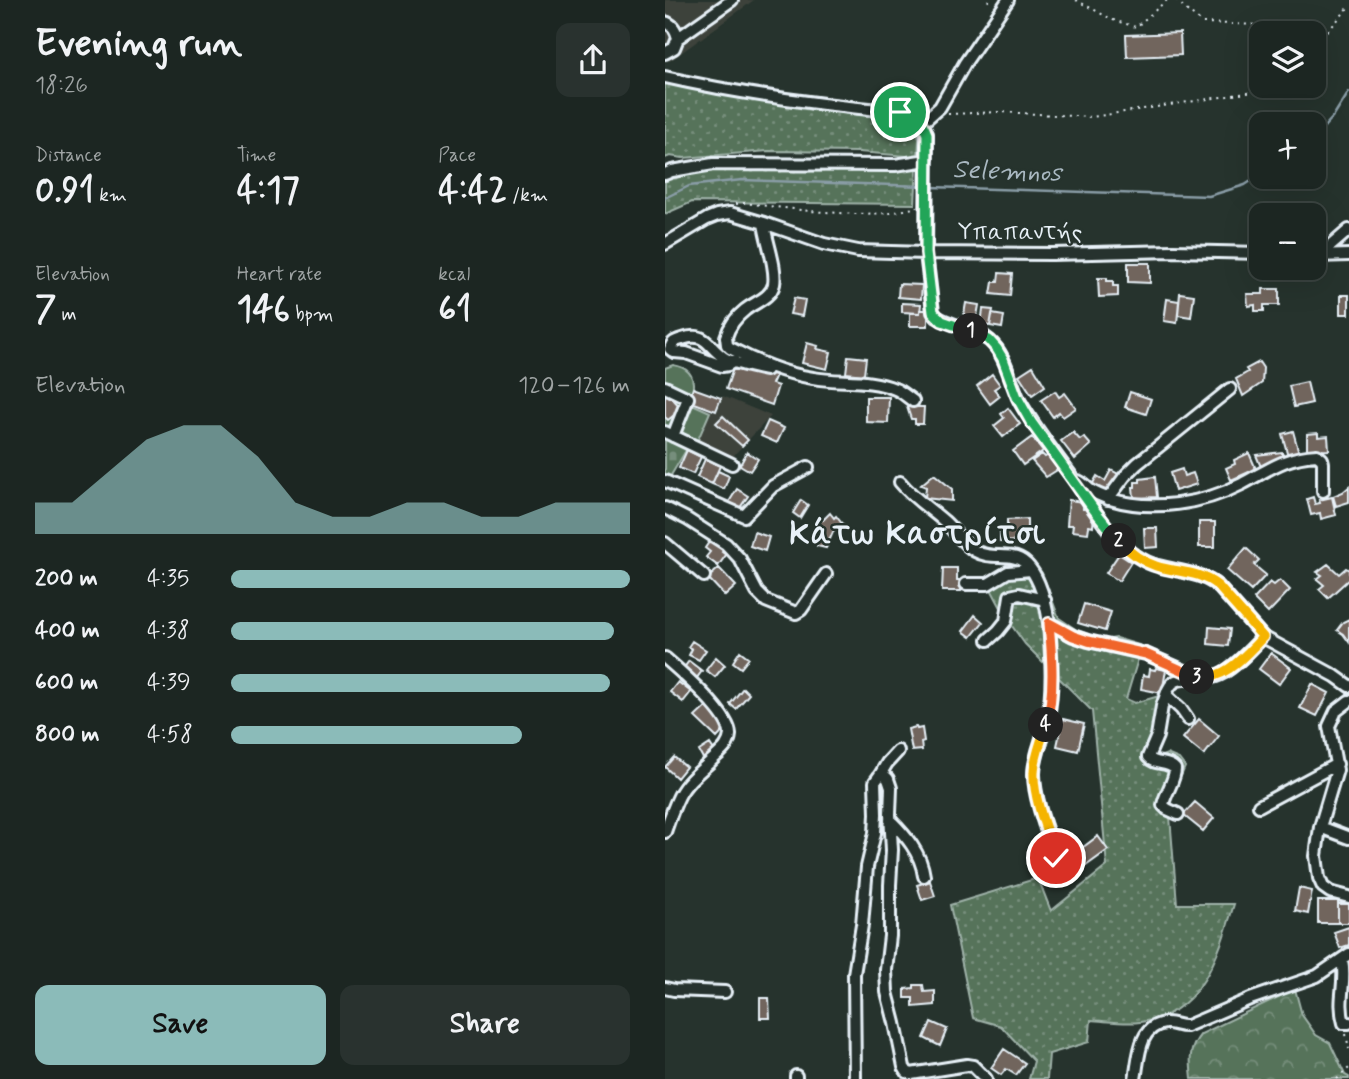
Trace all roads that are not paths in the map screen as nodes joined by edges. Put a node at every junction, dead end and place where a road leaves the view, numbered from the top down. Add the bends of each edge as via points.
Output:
1 (732, 0) edge
2 (1008, 0) edge
3 (665, 22) edge
4 (678, 38) junction
5 (665, 53) edge
6 (665, 77) edge
7 (923, 122) junction
8 (927, 160) junction
9 (665, 174) edge
10 (764, 223) junction
11 (1349, 230) edge
12 (665, 244) edge
13 (1326, 248) edge
14 (926, 253) junction
15 (1249, 253) edge
16 (1349, 255) edge
17 (1326, 256) edge
18 (734, 361) dead end
19 (781, 370) junction
20 (665, 387) edge
21 (1230, 389) dead end
22 (913, 401) dead end
23 (669, 434) edge
24 (732, 464) dead end
25 (808, 467) dead end
26 (665, 481) edge
27 (900, 482) dead end
28 (1075, 482) junction
29 (1323, 491) dead end
30 (1108, 499) junction
31 (665, 508) edge
32 (665, 543) edge
33 (1031, 570) junction
34 (826, 574) dead end
35 (704, 576) dead end
36 (966, 584) dead end
37 (1045, 600) junction
38 (1049, 623) junction
39 (1263, 637) junction
40 (988, 640) dead end
41 (665, 657) edge
42 (1199, 677) junction
43 (1349, 687) edge
44 (1166, 695) junction
45 (1349, 701) edge
46 (1188, 719) dead end
47 (898, 751) dead end
48 (1337, 764) junction
49 (880, 775) junction
50 (1259, 806) dead end
51 (1178, 814) dead end
52 (890, 820) junction
53 (1320, 827) junction
54 (665, 832) edge
55 (1349, 838) edge
56 (1056, 858) dead end
57 (923, 876) dead end
58 (1349, 897) edge
59 (1346, 957) edge
60 (665, 988) edge
61 (725, 992) dead end
62 (1347, 1023) edge
63 (855, 1079) edge
64 (986, 1079) edge
65 (1135, 1079) edge

1 - 4 street
2 - 7 street via 940,107
3 - 4 street
4 - 5 street via 674,48
6 - 7 street via 752,95 912,114
7 - 8 street
8 - 9 street via 895,165 713,164
8 - 14 street
10 - 12 street, Υπαπαντής via 730,213 717,215
10 - 14 street, Υπαπαντής via 858,251
10 - 19 street via 773,288 735,320 726,337 730,348
11 - 13 street
14 - 15 street, Υπαπαντής
14 - 28 street via 933,312 942,321 978,333 997,349 1031,422
16 - 17 street
18 - 19 street via 728,365 722,366 670,349 680,340 699,337 725,359 738,362 778,373
19 - 22 street via 816,379 879,384
20 - 23 street via 688,398
21 - 30 street via 1137,464
23 - 24 street
25 - 26 street via 773,486 744,516
27 - 33 street via 975,551 1014,557
28 - 30 street
28 - 39 street via 1128,550 1156,566 1211,580
29 - 30 street via 1323,463 1317,455 1290,458 1227,491 1185,503
31 - 34 street via 726,544 740,559 757,592 796,613
32 - 35 street
33 - 36 street via 1008,572 988,584
33 - 37 street
37 - 38 street
37 - 40 street via 1010,596 1006,621
38 - 42 street via 1073,636 1146,654
38 - 56 street via 1051,702 1034,775
39 - 42 street via 1222,674
39 - 43 street
41 - 54 street via 695,684 730,731 726,747 679,795
42 - 44 street via 1177,680
44 - 46 street
44 - 51 street via 1149,757 1175,769 1163,805
45 - 48 street via 1336,711 1329,726
47 - 49 street
48 - 50 street
48 - 53 street
49 - 52 street via 890,782
49 - 63 street via 875,782 875,832 854,974
52 - 57 street via 916,852
52 - 64 street via 886,985 904,1067 911,1074 967,1065
53 - 55 street
53 - 58 street via 1316,856 1321,884
59 - 62 street via 1341,1009
59 - 65 street via 1317,976 1187,1026 1165,1023 1152,1029 1142,1044
60 - 61 street

